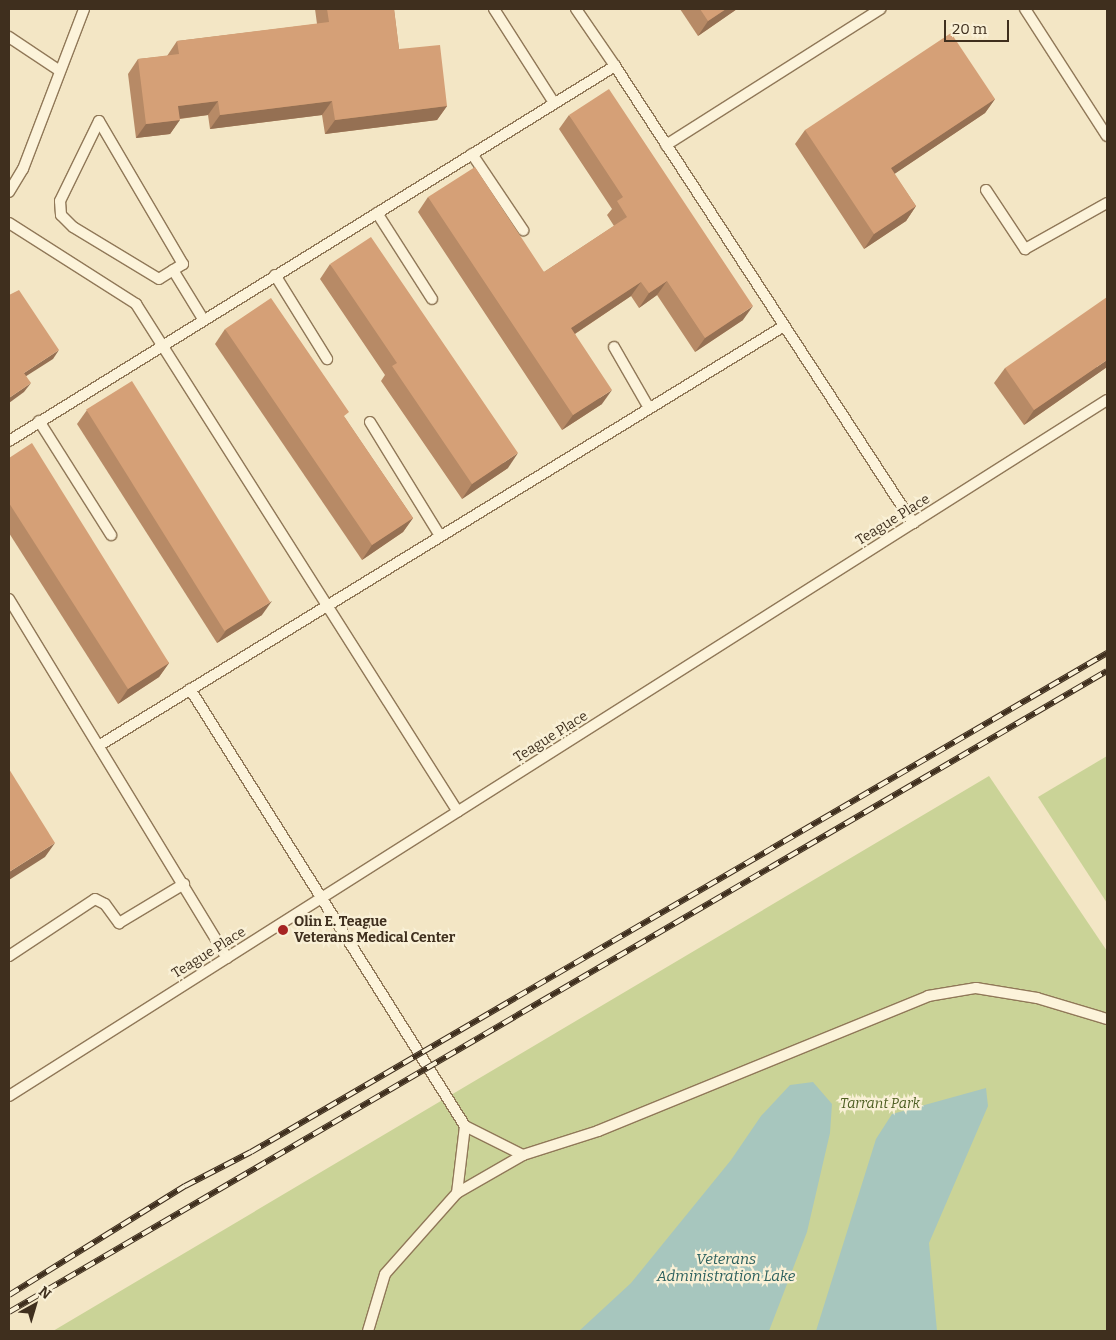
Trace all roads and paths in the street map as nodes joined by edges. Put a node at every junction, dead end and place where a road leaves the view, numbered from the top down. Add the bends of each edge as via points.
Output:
1 (84, 9) edge
2 (494, 9) edge
3 (576, 9) edge
4 (880, 9) edge
5 (1025, 9) edge
6 (9, 37) edge
7 (614, 66) junction
8 (60, 72) junction
9 (554, 103) junction
10 (1107, 136) edge
11 (666, 145) junction
12 (472, 154) junction
13 (986, 190) dead end
14 (9, 192) edge
15 (1107, 203) edge
16 (377, 213) junction
17 (9, 223) edge
18 (523, 230) dead end
19 (173, 270) junction
20 (275, 276) junction
21 (432, 299) dead end
22 (203, 319) junction
23 (784, 326) junction
24 (162, 345) junction
25 (614, 347) dead end
26 (327, 358) dead end
27 (1107, 400) edge
28 (649, 408) junction
29 (39, 422) junction
30 (370, 422) dead end
31 (9, 440) edge
32 (913, 523) junction
33 (111, 536) dead end
34 (440, 536) junction
35 (9, 598) edge
36 (326, 606) junction
37 (190, 689) junction
38 (100, 745) junction
39 (458, 812) junction
40 (184, 884) junction
41 (324, 897) junction
42 (9, 956) edge
43 (227, 958) junction
44 (1107, 1019) edge
45 (11, 1090) edge
46 (465, 1126) junction
47 (523, 1155) junction
48 (457, 1192) junction
49 (368, 1331) edge

1 - 8 lane
2 - 9 lane
3 - 7 lane
4 - 11 lane
5 - 10 lane
6 - 8 lane
7 - 9 lane
7 - 11 lane
8 - 14 lane via 23,169
9 - 12 lane
11 - 23 lane
12 - 16 lane
12 - 18 lane
13 - 15 lane via 1025,249
16 - 20 lane
16 - 21 lane
17 - 24 lane via 136,304
19 - 19 lane via 183,264 99,121 60,201 61,215 73,227 159,279
19 - 22 lane
20 - 22 lane
20 - 26 lane
22 - 24 lane
23 - 28 lane
23 - 32 lane
24 - 29 lane
24 - 36 lane
25 - 28 lane
27 - 32 lane, Teague Place
28 - 34 lane
29 - 31 lane
29 - 33 lane
30 - 34 lane
32 - 39 lane, Teague Place
34 - 36 lane
35 - 38 lane
36 - 37 lane
36 - 39 lane
37 - 38 lane
37 - 41 lane
38 - 40 lane
39 - 41 lane, Teague Place
40 - 42 lane via 120,923 105,904 95,899
40 - 43 lane
41 - 43 lane, Teague Place
41 - 46 lane
43 - 45 lane, Teague Place
44 - 47 lane via 1037,998 976,988 928,996 598,1131
46 - 47 lane
46 - 48 lane
47 - 48 lane
48 - 49 lane via 385,1274

